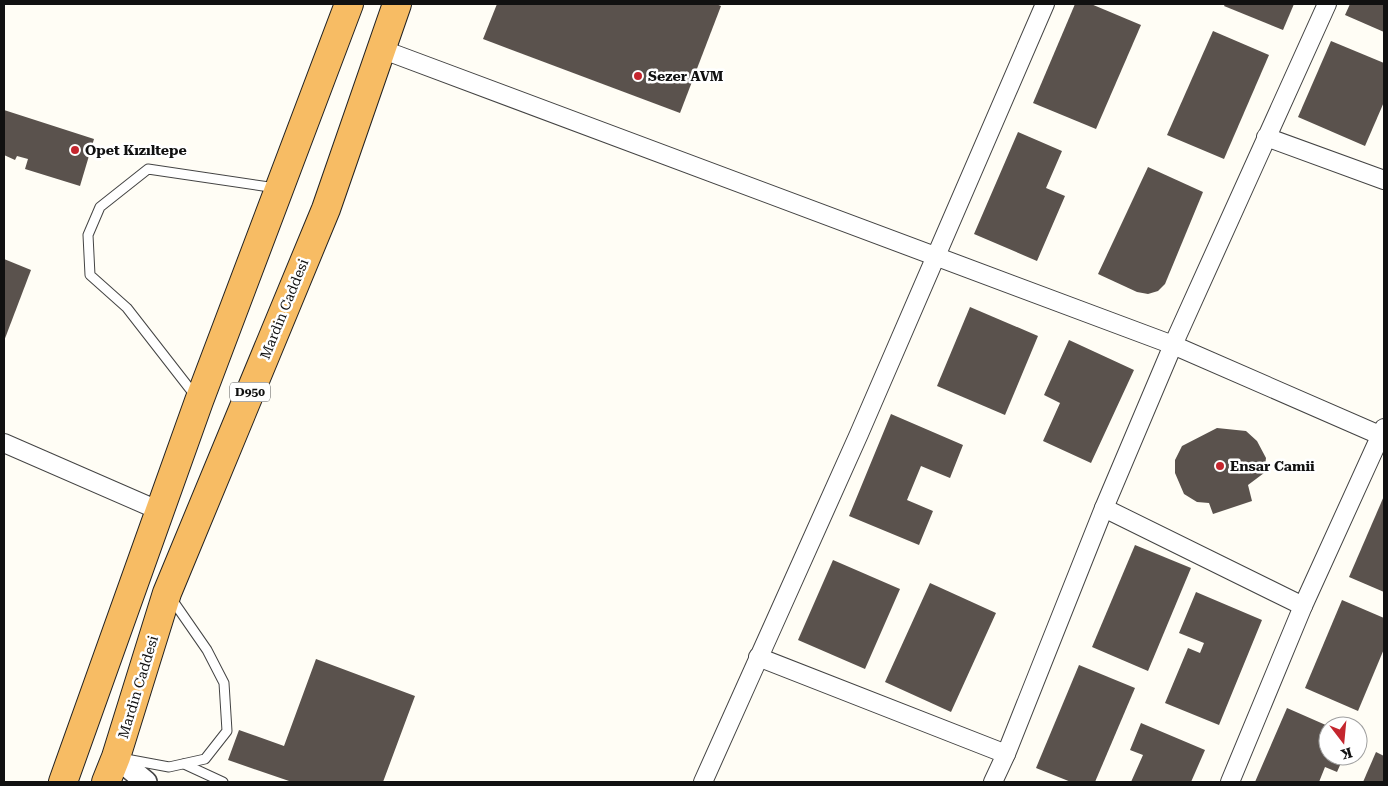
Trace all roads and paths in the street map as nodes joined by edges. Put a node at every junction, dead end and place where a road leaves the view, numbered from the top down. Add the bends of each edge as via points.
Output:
1 (349, 4) edge
2 (397, 4) edge
3 (1045, 4) edge
4 (1327, 4) edge
5 (382, 49) junction
6 (1266, 137) junction
7 (1384, 180) edge
8 (279, 188) junction
9 (936, 258) junction
10 (1173, 345) junction
11 (199, 401) junction
12 (1383, 433) edge
13 (4, 443) edge
14 (1104, 508) junction
15 (160, 511) junction
16 (167, 593) junction
17 (1303, 606) junction
18 (758, 657) junction
19 (1006, 754) junction
20 (116, 757) junction
21 (184, 764) junction
22 (63, 782) edge
23 (106, 782) edge
24 (146, 782) edge
25 (223, 782) edge
26 (703, 782) edge
27 (993, 782) edge
28 (1230, 782) edge

1 - 8 highway
2 - 5 highway, Mardin Caddesi / D950
3 - 9 street
4 - 6 street
5 - 9 street
5 - 16 highway, Mardin Caddesi / D950 via 326,209
6 - 7 street
6 - 10 street
8 - 11 highway
8 - 11 lane via 148,169 100,207 88,235 90,275 127,308
9 - 10 street
9 - 18 street
10 - 12 street
10 - 14 street
11 - 15 highway
12 - 17 street
13 - 15 street
14 - 17 street
14 - 19 street
15 - 22 highway
16 - 20 highway, Mardin Caddesi / D950
16 - 21 lane via 207,650 224,683 227,731 205,759
17 - 28 street
18 - 19 street
18 - 26 street
19 - 27 street
20 - 21 lane via 169,767
20 - 23 highway, Mardin Caddesi / D950
20 - 24 street
21 - 25 lane

